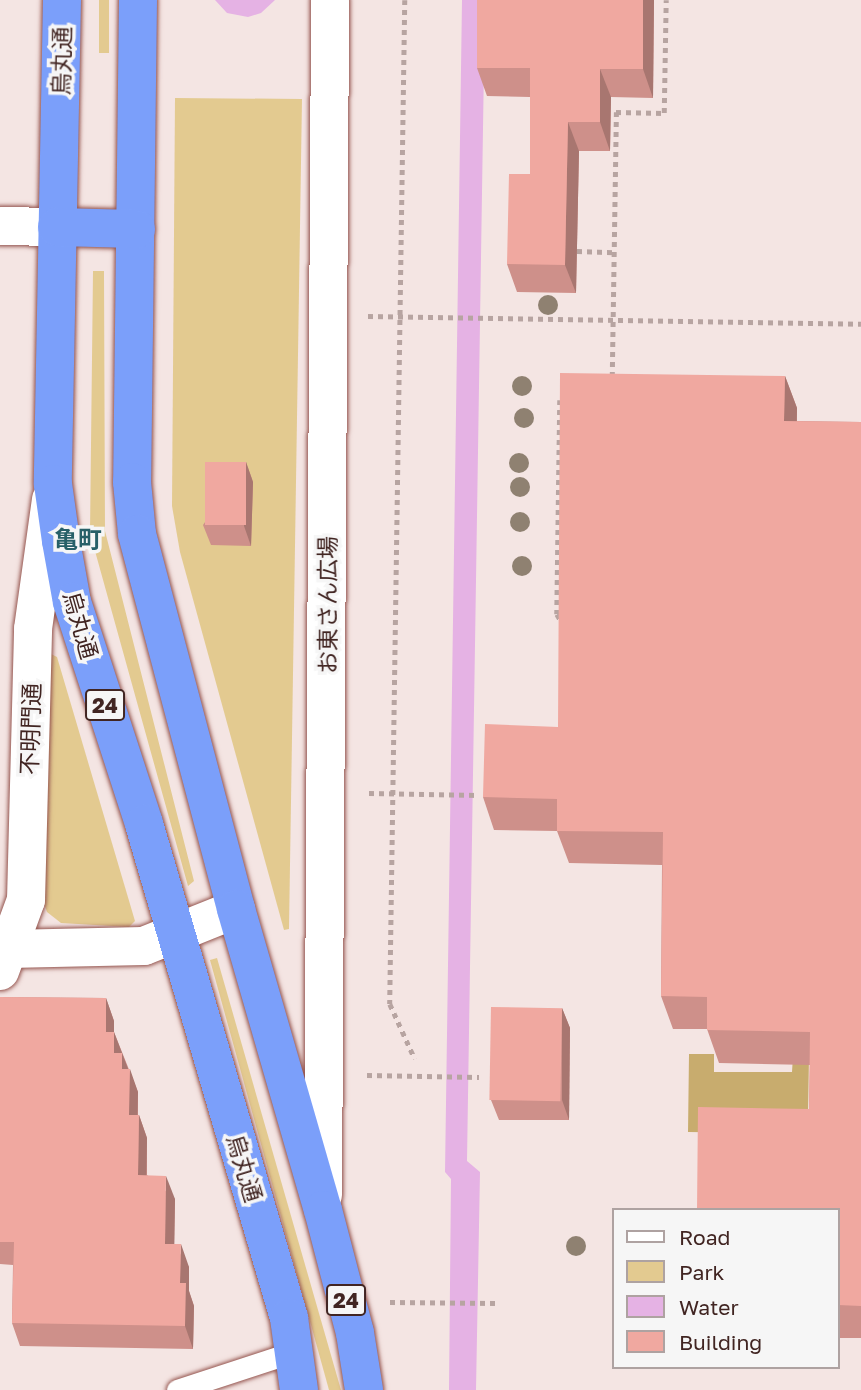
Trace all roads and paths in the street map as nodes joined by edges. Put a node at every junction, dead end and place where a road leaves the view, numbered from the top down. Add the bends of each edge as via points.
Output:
1 (62, 0) edge
2 (138, 0) edge
3 (330, 0) edge
4 (405, 0) edge
5 (666, 0) edge
6 (0, 226) edge
7 (57, 227) junction
8 (136, 229) junction
9 (577, 251) dead end
10 (614, 252) junction
11 (328, 315) junction
12 (402, 316) junction
13 (613, 320) junction
14 (861, 324) edge
15 (612, 384) edge
16 (560, 396) edge
17 (567, 414) edge
18 (52, 484) junction
19 (559, 510) junction
20 (567, 631) edge
21 (326, 792) junction
22 (393, 793) junction
23 (479, 795) dead end
24 (236, 909) junction
25 (174, 934) junction
26 (3, 955) edge
27 (415, 1059) dead end
28 (443, 1076) dead end
29 (479, 1077) dead end
30 (323, 1210) junction
31 (347, 1302) junction
32 (495, 1303) dead end
33 (296, 1380) edge
34 (177, 1390) edge
35 (364, 1390) edge

1 - 7 highway, 烏丸通 / 24
2 - 8 highway, 24
3 - 11 street, お東さん広場
4 - 12 path
5 - 10 path via 664,113 616,112
6 - 7 street
7 - 8 highway
7 - 18 highway, 烏丸通 / 24
8 - 24 highway, 24 via 132,482 137,534
9 - 10 path
10 - 13 path
11 - 12 path
11 - 21 street, お東さん広場
12 - 13 path
12 - 22 path
13 - 14 path
13 - 15 path
16 - 19 path
17 - 19 path via 566,510
18 - 25 highway, 烏丸通 / 24 via 72,601
18 - 26 street, 不明門通 via 33,629 26,900
19 - 20 path via 557,614
21 - 22 path
21 - 30 street, お東さん広場
22 - 23 path
22 - 27 path via 390,1004
24 - 25 street
24 - 30 highway, 24
25 - 26 street via 144,946
25 - 33 highway, 烏丸通 / 24 via 278,1281
28 - 29 path
30 - 31 highway, 24
31 - 32 path
31 - 35 highway, 24
33 - 34 lane

